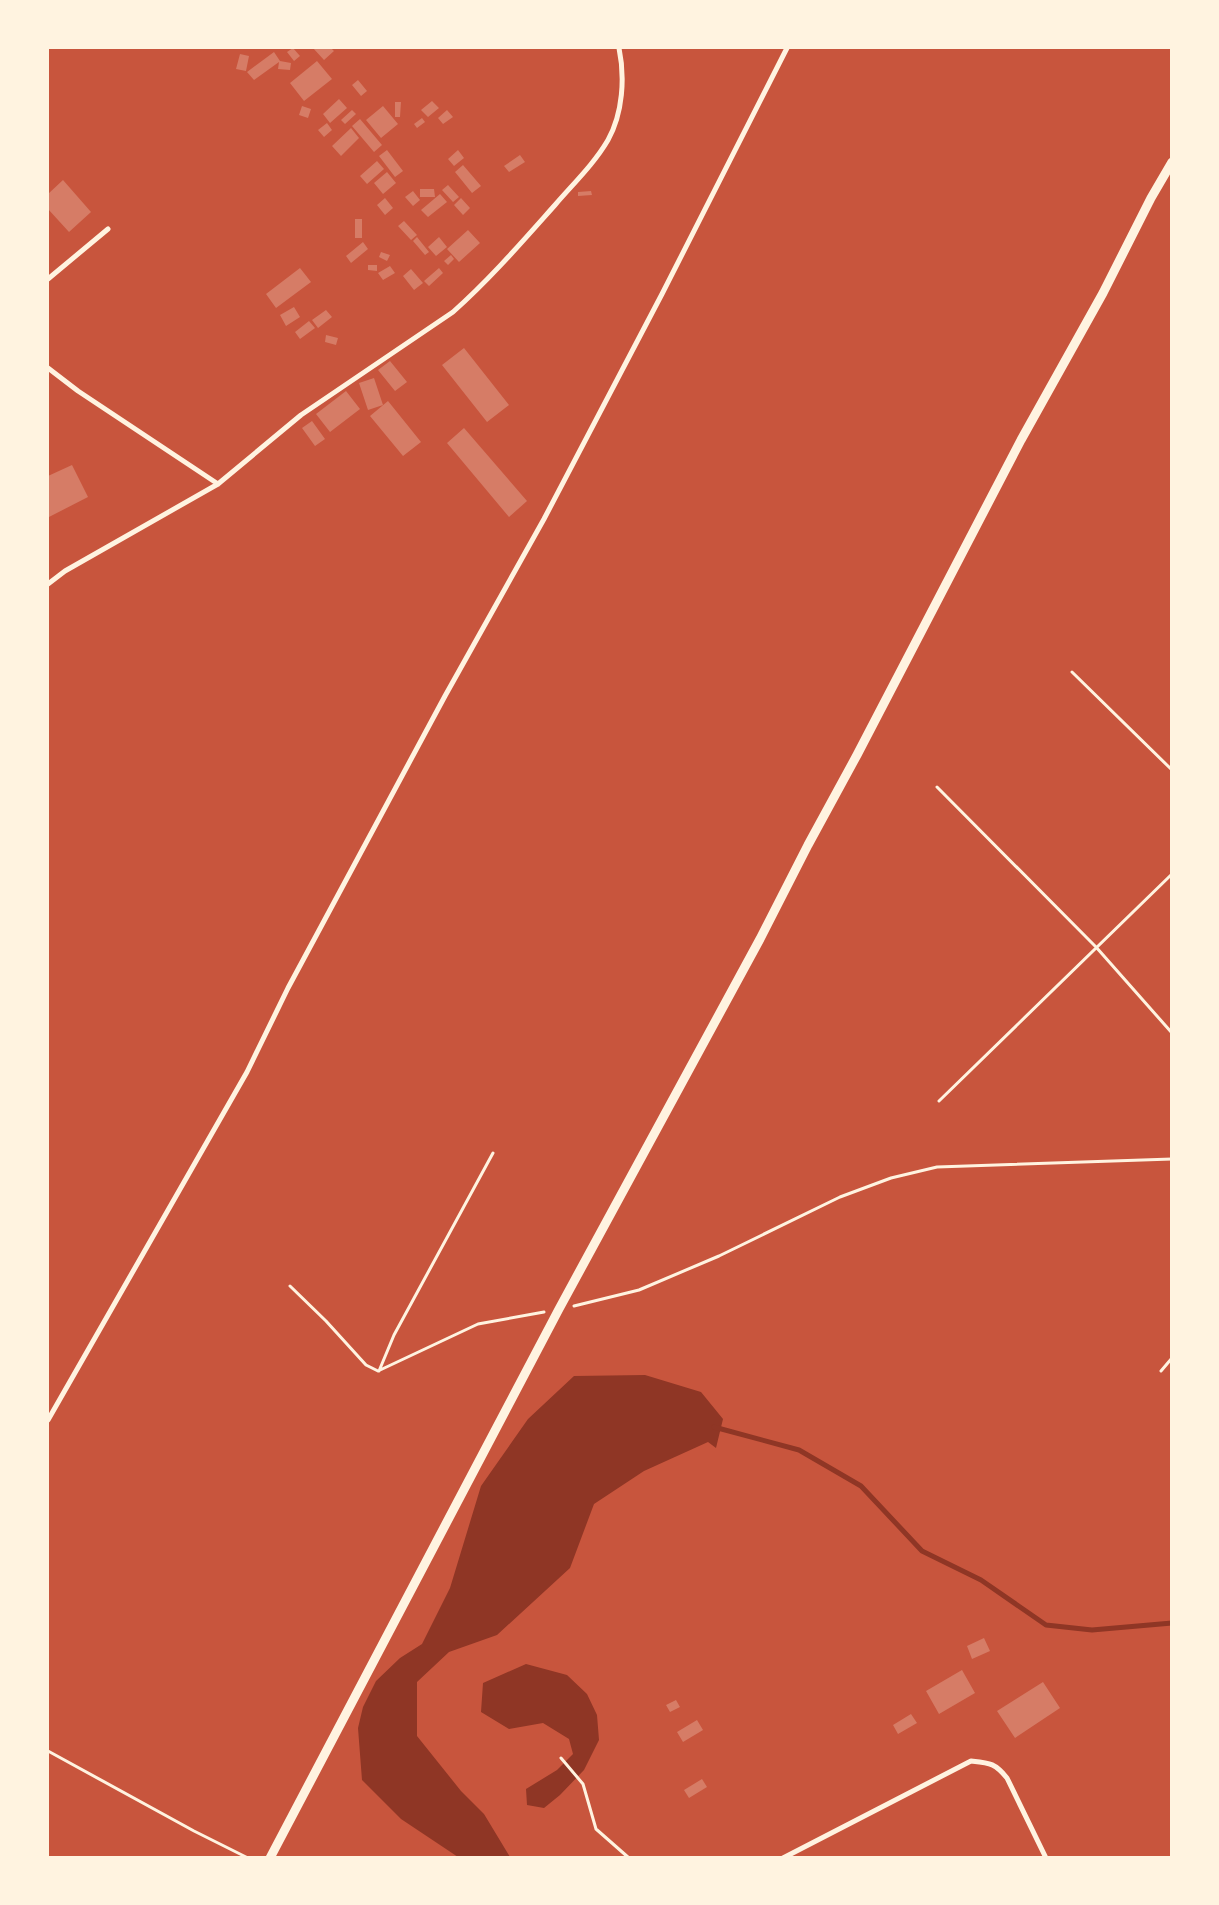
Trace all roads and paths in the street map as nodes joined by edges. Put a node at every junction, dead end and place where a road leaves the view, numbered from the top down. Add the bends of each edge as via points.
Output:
1 (619, 48) edge
2 (787, 48) edge
3 (1172, 162) edge
4 (108, 229) dead end
5 (48, 279) edge
6 (48, 368) edge
7 (218, 484) junction
8 (48, 584) edge
9 (1072, 672) dead end
10 (1172, 770) edge
11 (937, 786) dead end
12 (1172, 874) edge
13 (1096, 947) junction
14 (1172, 1033) edge
15 (939, 1101) dead end
16 (493, 1152) dead end
17 (1172, 1159) edge
18 (290, 1286) dead end
19 (559, 1309) junction
20 (1172, 1358) edge
21 (1161, 1371) dead end
22 (378, 1372) junction
23 (48, 1420) edge
24 (48, 1751) edge
25 (561, 1758) dead end
26 (248, 1858) edge
27 (270, 1858) edge
28 (629, 1858) edge
29 (783, 1858) edge
30 (1046, 1858) edge

1 - 7 street via 622,91 619,111 608,140 582,174 476,292 453,312 301,415
2 - 23 street via 544,519 288,988 247,1072
3 - 19 street via 1021,440 760,939
4 - 5 street
6 - 7 street
7 - 8 street via 65,571
9 - 10 path
11 - 13 path
12 - 13 path
13 - 14 path
13 - 15 path
16 - 22 path via 394,1335
17 - 19 path via 937,1167 900,1176 840,1197 719,1256 639,1290
18 - 22 path via 366,1365
19 - 22 path via 478,1324
19 - 27 street
20 - 21 path
24 - 26 path
25 - 28 path via 583,1784 596,1829
29 - 30 street via 971,1761 990,1763 1000,1769

